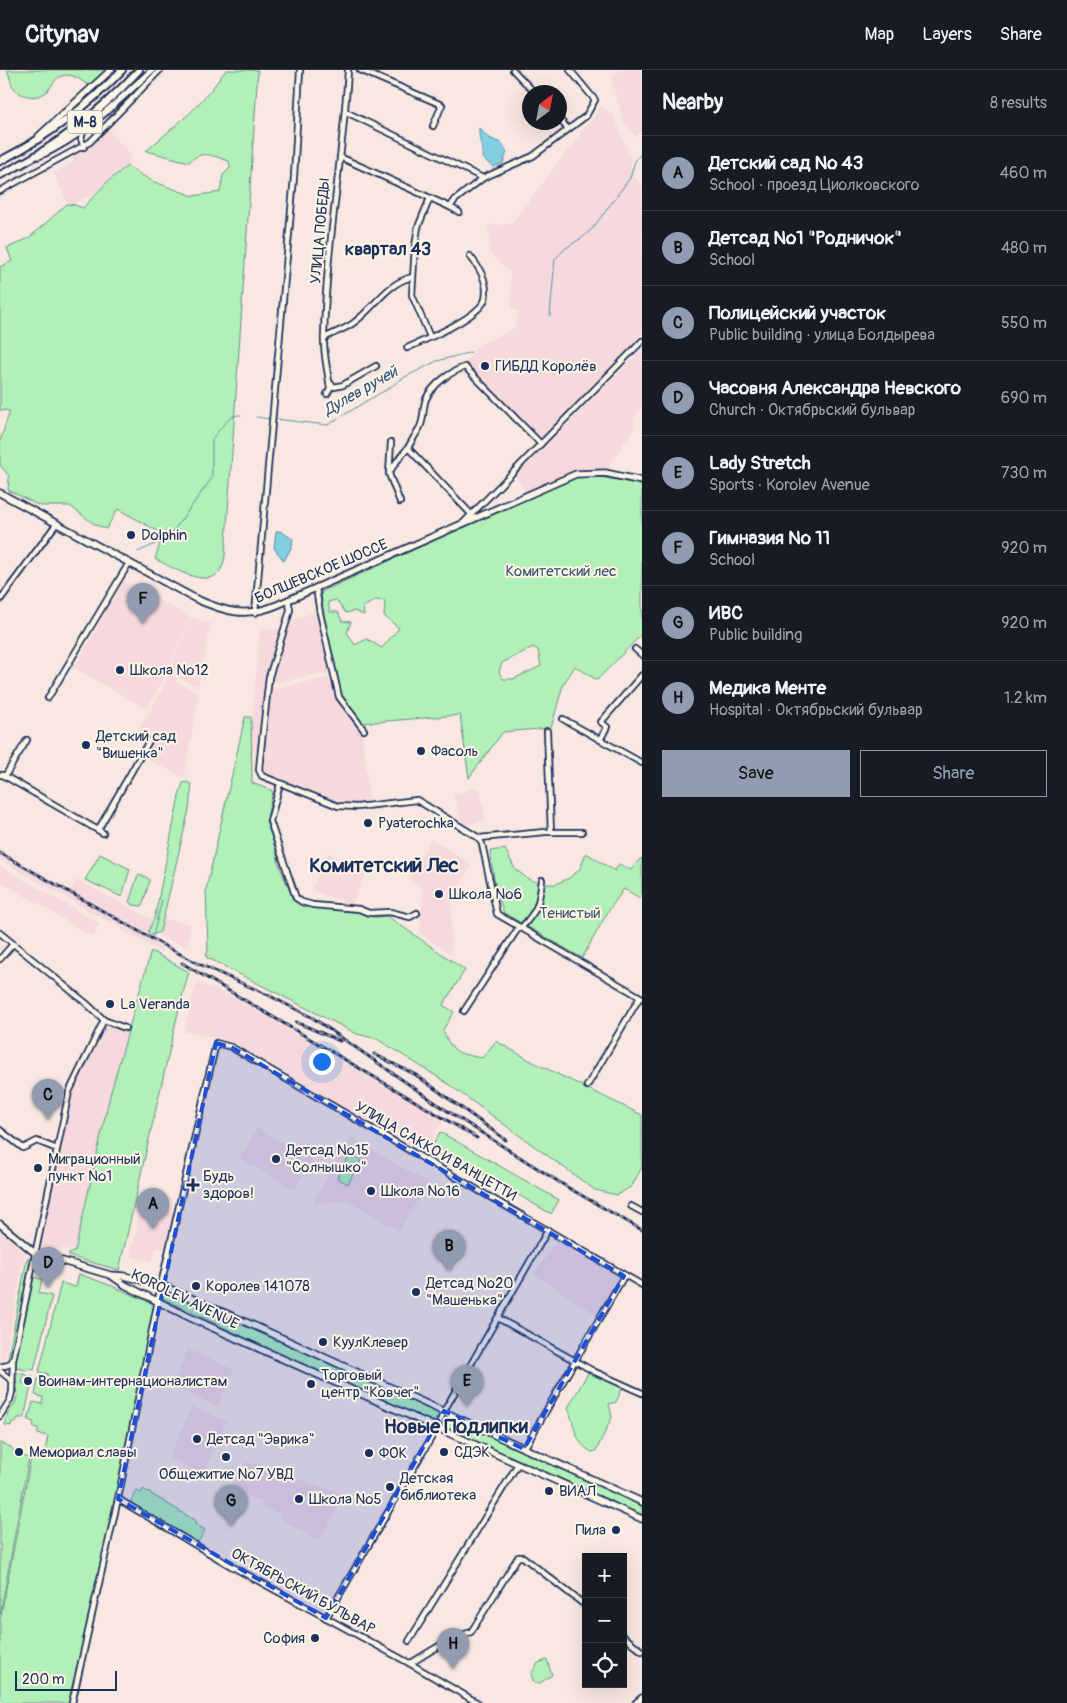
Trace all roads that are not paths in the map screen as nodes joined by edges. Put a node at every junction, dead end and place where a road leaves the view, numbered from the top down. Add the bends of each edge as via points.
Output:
1 (111, 70) edge
2 (122, 70) edge
3 (139, 70) edge
4 (150, 70) edge
5 (160, 70) edge
6 (300, 70) edge
7 (348, 70) edge
8 (360, 70) edge
9 (513, 70) edge
10 (570, 70) edge
11 (527, 85) edge
12 (346, 112) junction
13 (433, 126) dead end
14 (568, 129) joint
15 (84, 130) junction
16 (70, 139) junction
17 (27, 146) junction
18 (84, 146) junction
19 (340, 157) junction
20 (0, 161) edge
21 (23, 163) junction
22 (0, 175) edge
23 (483, 178) junction
24 (0, 191) edge
25 (430, 198) junction
26 (450, 207) junction
27 (459, 212) dead end
28 (470, 256) dead end
29 (412, 277) junction
30 (430, 337) junction
31 (324, 338) junction
32 (642, 341) edge
33 (407, 348) dead end
34 (376, 366) dead end
35 (330, 383) junction
36 (327, 394) dead end
37 (391, 442) dead end
38 (541, 444) junction
39 (408, 448) junction
40 (389, 474) junction
41 (642, 481) edge
42 (0, 493) edge
43 (400, 502) dead end
44 (481, 505) junction
45 (488, 512) junction
46 (472, 515) junction
47 (464, 522) junction
48 (57, 523) junction
49 (129, 563) junction
50 (316, 588) junction
51 (0, 600) edge
52 (288, 600) junction
53 (255, 613) junction
54 (635, 648) dead end
55 (642, 655) edge
56 (642, 675) edge
57 (48, 698) dead end
58 (563, 719) dead end
59 (364, 730) dead end
60 (547, 731) dead end
61 (27, 740) dead end
62 (600, 740) junction
63 (149, 741) dead end
64 (642, 763) edge
65 (3, 776) edge
66 (280, 784) junction
67 (98, 830) junction
68 (551, 832) junction
69 (582, 832) dead end
70 (103, 833) dead end
71 (479, 838) junction
72 (542, 880) dead end
73 (417, 913) dead end
74 (520, 928) junction
75 (0, 934) edge
76 (13, 944) junction
77 (0, 959) edge
78 (641, 997) edge
79 (464, 1011) dead end
80 (104, 1020) junction
81 (125, 1028) dead end
82 (587, 1086) dead end
83 (0, 1130) edge
84 (58, 1149) junction
85 (631, 1206) dead end
86 (642, 1212) edge
87 (0, 1224) edge
88 (548, 1230) junction
89 (35, 1253) junction
90 (109, 1274) junction
91 (624, 1276) junction
92 (141, 1280) junction
93 (161, 1285) junction
94 (642, 1285) edge
95 (141, 1292) junction
96 (159, 1302) junction
97 (498, 1318) junction
98 (13, 1360) junction
99 (575, 1361) junction
100 (0, 1369) edge
101 (12, 1380) junction
102 (642, 1393) edge
103 (444, 1412) junction
104 (0, 1416) edge
105 (437, 1428) junction
106 (524, 1448) junction
107 (518, 1464) junction
108 (118, 1499) junction
109 (642, 1502) edge
110 (642, 1520) edge
111 (582, 1603) edge
112 (326, 1618) junction
113 (627, 1639) edge
114 (409, 1641) dead end
115 (642, 1651) edge
116 (409, 1663) junction
117 (642, 1698) edge
118 (72, 1703) edge
119 (478, 1703) edge
120 (636, 1703) edge

1 - 17 main road
2 - 17 highway, М-8 via 85,106
3 - 21 highway, М-8 via 81,125
4 - 15 main road
5 - 18 street
6 - 53 street via 294,177
7 - 12 street, УЛИЦА ПОБЕДЫ
8 - 13 street via 442,105
9 - 11 street
10 - 14 street via 595,100 586,116
12 - 19 street, УЛИЦА ПОБЕДЫ
12 - 23 street
14 - 23 street via 533,156
15 - 16 main road
15 - 18 street via 81,139
16 - 18 street
16 - 21 main road
17 - 20 highway, М-8
18 - 24 street
19 - 25 street
19 - 31 street, УЛИЦА ПОБЕДЫ
21 - 22 highway, М-8
23 - 26 street
25 - 26 street
25 - 29 street via 418,227
26 - 27 street
28 - 30 street via 486,288 485,300 478,310
29 - 30 street via 412,295
29 - 31 street via 393,285 352,324
30 - 33 street
31 - 35 street, УЛИЦА ПОБЕДЫ
32 - 38 street
34 - 35 street via 343,385 334,387
35 - 36 street, УЛИЦА ПОБЕДЫ
37 - 40 street
38 - 39 street via 465,367 450,374 432,390 426,400 421,425
38 - 44 street
39 - 40 street
39 - 46 street
40 - 43 street
41 - 45 main road, БОЛШЕВСКОЕ ШОССЕ via 605,473 576,474
42 - 48 main road, БОЛШЕВСКОЕ ШОССЕ
44 - 45 street via 482,511
44 - 46 street
45 - 47 main road, БОЛШЕВСКОЕ ШОССЕ
46 - 47 street
47 - 50 main road, БОЛШЕВСКОЕ ШОССЕ
48 - 49 main road, БОЛШЕВСКОЕ ШОССЕ
48 - 51 street
49 - 53 main road, БОЛШЕВСКОЕ ШОССЕ via 215,608
49 - 57 street
50 - 52 main road, БОЛШЕВСКОЕ ШОССЕ
50 - 59 street via 340,697
52 - 53 main road, БОЛШЕВСКОЕ ШОССЕ
52 - 66 street via 289,614 269,676 260,770 264,777
54 - 55 street
56 - 62 street via 601,722 607,727
58 - 62 street
60 - 68 street
61 - 65 street
62 - 64 street
63 - 67 street
65 - 67 street
66 - 71 street via 346,807 417,800
66 - 73 street via 270,822 296,898 313,905 359,908 369,912 390,912 410,917
67 - 70 street
68 - 69 street
68 - 71 street
71 - 74 street via 498,916
72 - 74 street via 539,903
74 - 78 street
74 - 79 street
75 - 76 street
76 - 77 street
76 - 80 street
78 - 82 street
80 - 81 street
80 - 84 street via 70,1087
83 - 84 street via 23,1148 37,1141
84 - 89 street
85 - 86 street
87 - 89 main road
88 - 91 street, УЛИЦА САККО И ВАНЦЕТТИ
88 - 93 street, УЛИЦА САККО И ВАНЦЕТТИ via 231,1047 216,1043
88 - 97 street
89 - 90 main road
89 - 98 street
90 - 92 main road, KOROLEV AVENUE
90 - 95 main road, KOROLEV AVENUE
91 - 94 street, УЛИЦА САККО И ВАНЦЕТТИ
91 - 99 street
92 - 93 main road, KOROLEV AVENUE
92 - 95 street via 138,1288
93 - 96 street
93 - 103 main road, KOROLEV AVENUE
95 - 96 main road, KOROLEV AVENUE
96 - 105 main road, KOROLEV AVENUE
96 - 108 street
97 - 99 street
97 - 103 street
98 - 100 street
98 - 101 street
99 - 102 street
99 - 106 street
100 - 101 street
101 - 104 street via 10,1400
103 - 105 street
103 - 106 main road, KOROLEV AVENUE
105 - 107 main road, KOROLEV AVENUE
105 - 112 street
106 - 109 main road, KOROLEV AVENUE
107 - 110 main road, KOROLEV AVENUE
107 - 114 street
108 - 112 street, ОКТЯБРЬСКИЙ БУЛЬВАР
108 - 118 street
111 - 116 street via 523,1557 518,1557 470,1632
112 - 116 street, ОКТЯБРЬСКИЙ БУЛЬВАР
113 - 115 street
116 - 119 street, ОКТЯБРЬСКИЙ БУЛЬВАР
117 - 120 main road

